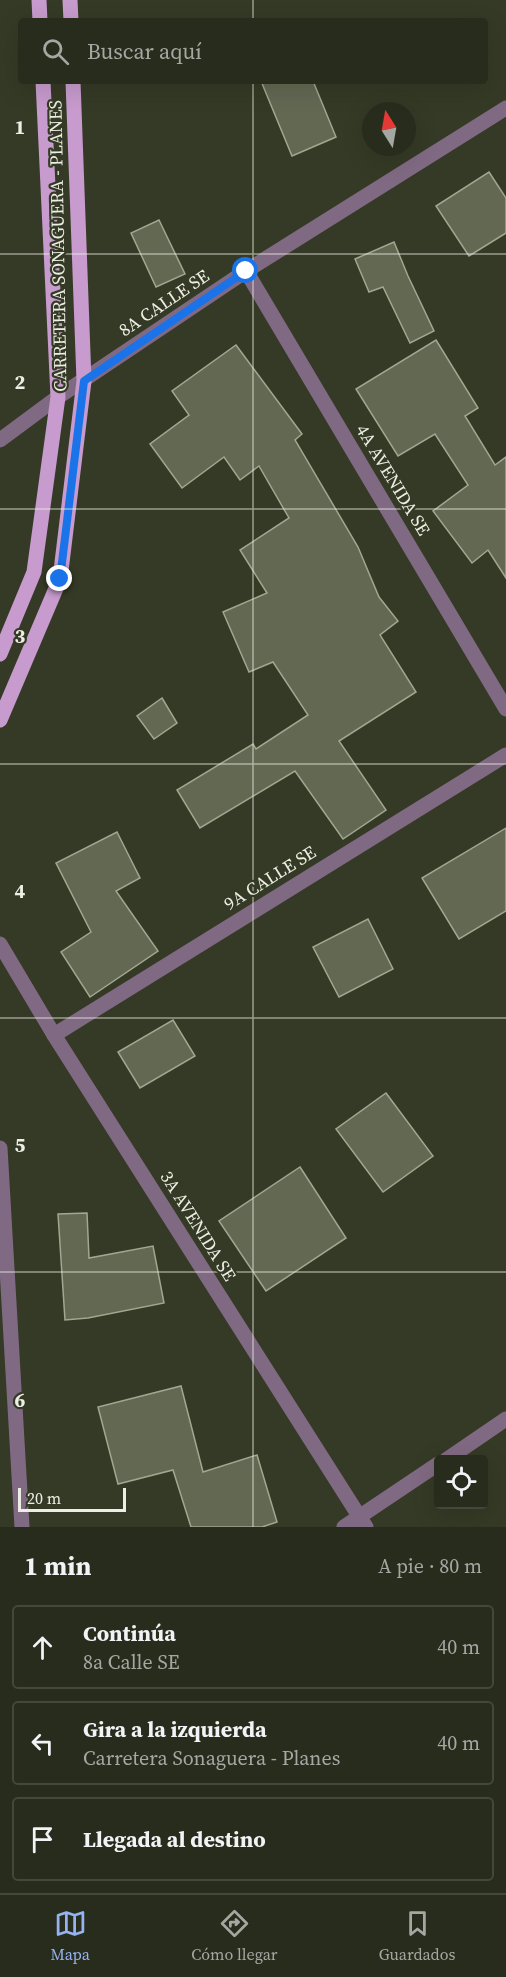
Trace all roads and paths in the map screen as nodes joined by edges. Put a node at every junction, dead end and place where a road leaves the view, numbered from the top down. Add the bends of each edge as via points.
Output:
1 (39, 0) edge
2 (70, 0) edge
3 (40, 18) edge
4 (71, 18) edge
5 (43, 84) edge
6 (73, 84) edge
7 (506, 108) edge
8 (246, 271) junction
9 (84, 381) junction
10 (58, 397) junction
11 (0, 440) edge
12 (0, 654) edge
13 (506, 709) edge
14 (0, 720) edge
15 (506, 754) edge
16 (0, 944) edge
17 (54, 1035) junction
18 (0, 1148) edge
19 (506, 1419) edge
20 (453, 1455) edge
21 (434, 1467) edge
22 (363, 1522) edge
23 (22, 1527) edge
24 (345, 1527) edge

1 - 3 main road
2 - 4 main road
5 - 10 main road, CARRETERA SONAGUERA - PLANES
6 - 9 main road, CARRETERA SONAGUERA - PLANES
7 - 8 street, 8A CALLE SE
8 - 9 street, 8A CALLE SE
8 - 13 street, 4A AVENIDA SE
9 - 10 street, 8A CALLE SE
9 - 14 main road, CARRETERA SONAGUERA - PLANES via 60,579
10 - 11 street, 8A CALLE SE
10 - 12 main road, CARRETERA SONAGUERA - PLANES via 34,572
15 - 17 street, 9A CALLE SE
16 - 17 street, 3A AVENIDA SE
17 - 22 street, 3A AVENIDA SE
18 - 23 street
19 - 20 street
21 - 22 street
22 - 24 street

